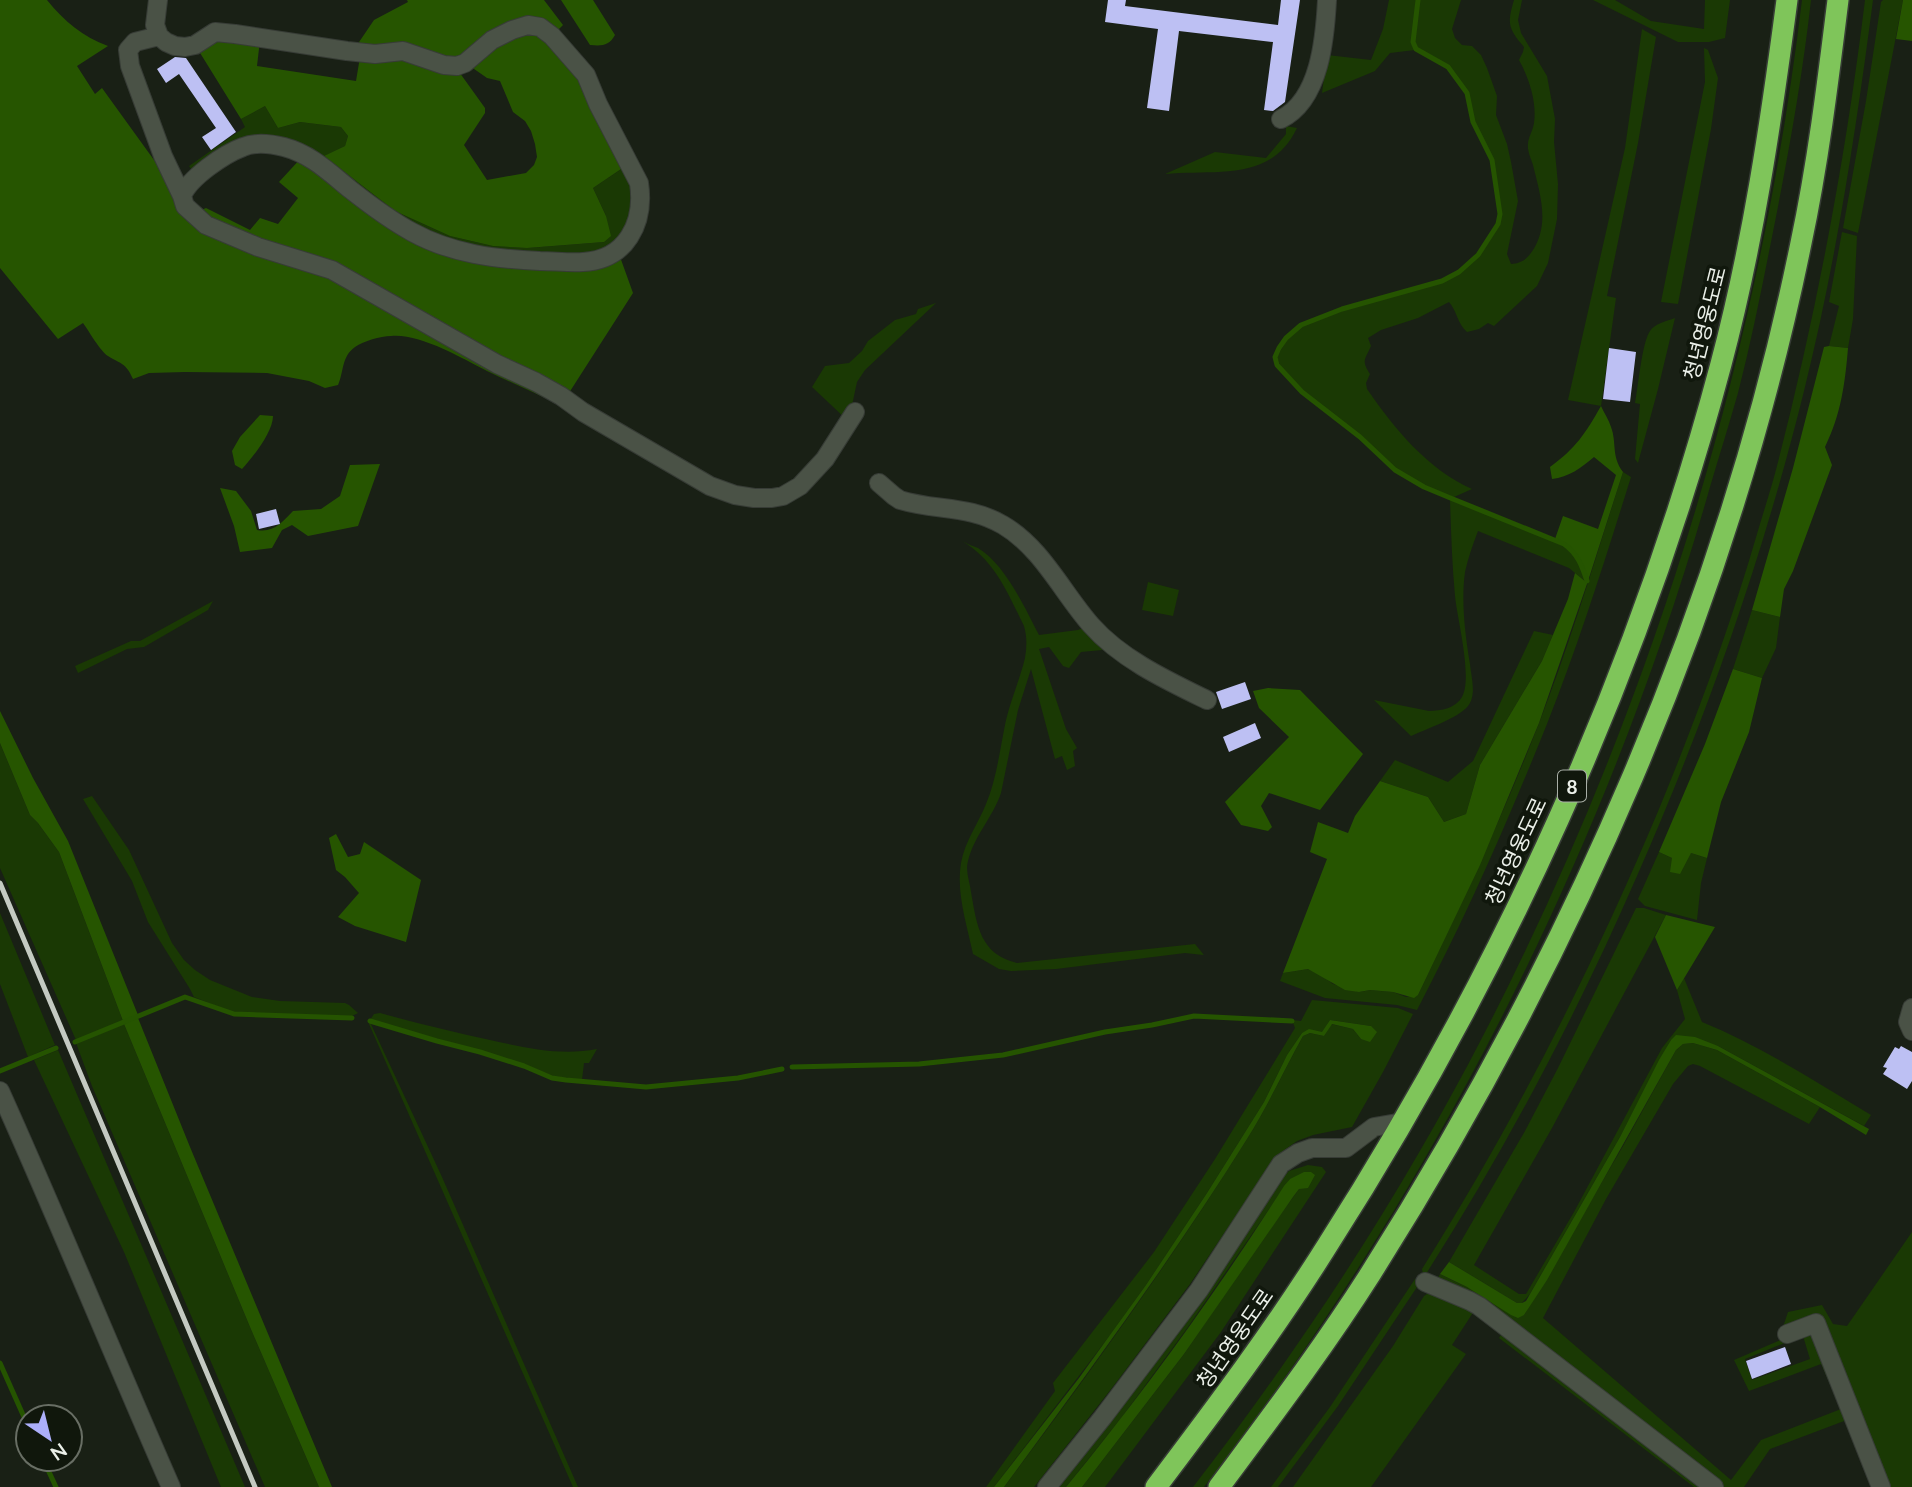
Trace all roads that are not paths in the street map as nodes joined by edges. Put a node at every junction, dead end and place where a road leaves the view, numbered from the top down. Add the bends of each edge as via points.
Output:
1 (158, 0) edge
2 (1327, 0) edge
3 (1787, 0) edge
4 (1838, 0) edge
5 (159, 36) junction
6 (1281, 119) dead end
7 (182, 196) junction
8 (855, 412) dead end
9 (879, 483) dead end
10 (1206, 699) dead end
11 (1912, 1008) edge
12 (1912, 1031) edge
13 (0, 1091) edge
14 (1403, 1122) junction
15 (1425, 1282) dead end
16 (1787, 1335) dead end
17 (171, 1487) edge
18 (1047, 1487) edge
19 (1156, 1487) edge
20 (1219, 1487) edge
21 (1714, 1487) edge
22 (1881, 1487) edge

1 - 5 street via 155,25
2 - 6 street via 1317,71 1299,105
3 - 14 highway, 청년영웅도로 / 8 via 1752,232 1684,492 1643,614 1531,877
4 - 20 highway via 1802,242 1771,375 1687,643 1633,776 1516,1024 1448,1147 1369,1276
5 - 7 street via 135,42 128,50 130,66
5 - 7 street via 185,47 215,32 235,34 375,54 403,51 457,66 512,30 540,27 586,75 639,183 641,196 629,240 617,251 583,262 489,258 432,242 389,218 303,154 275,145 238,149 199,175
7 - 8 street via 206,225 332,270 536,382 710,486 735,495 772,498 800,486 825,459
9 - 10 street via 900,500 972,512 1013,531 1103,637 1146,668
11 - 12 street via 1908,1022
13 - 17 street
14 - 18 street via 1374,1127 1346,1148 1312,1148 1281,1164 1199,1290
14 - 19 highway, 청년영웅도로 / 8 via 1326,1248
15 - 21 street via 1479,1306
16 - 22 street via 1816,1323

